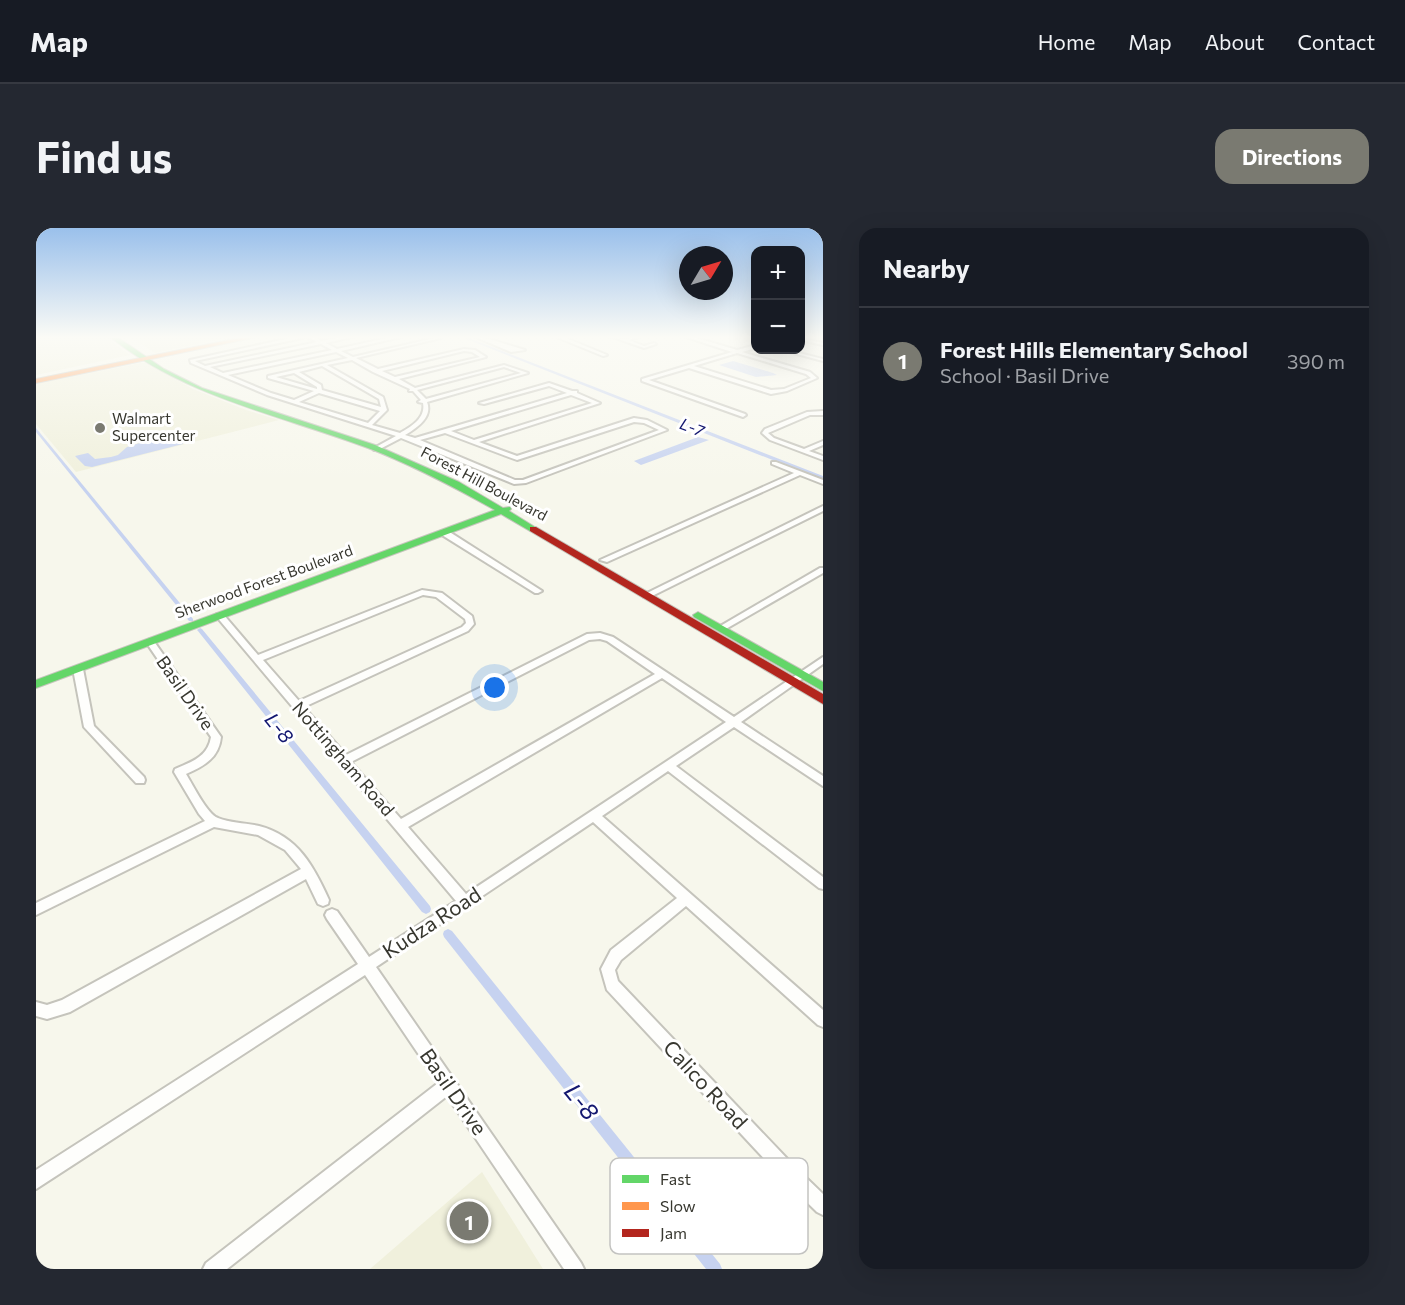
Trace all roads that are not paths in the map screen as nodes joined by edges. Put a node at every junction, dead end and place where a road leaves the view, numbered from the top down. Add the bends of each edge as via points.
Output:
1 (193, 385) edge
2 (205, 385) edge
3 (247, 385) edge
4 (295, 385) edge
5 (317, 385) edge
6 (359, 385) edge
7 (403, 385) edge
8 (430, 385) edge
9 (485, 385) edge
10 (550, 385) edge
11 (554, 385) edge
12 (657, 385) edge
13 (747, 385) edge
14 (799, 385) edge
15 (412, 389) junction
16 (320, 392) junction
17 (575, 392) junction
18 (294, 402) junction
19 (423, 402) junction
20 (248, 404) junction
21 (384, 410) junction
22 (823, 413) edge
23 (501, 414) junction
24 (743, 415) dead end
25 (370, 424) junction
26 (445, 431) junction
27 (399, 434) junction
28 (415, 440) junction
29 (473, 442) junction
30 (823, 443) edge
31 (377, 446) junction
32 (804, 451) junction
33 (823, 458) edge
34 (774, 463) dead end
35 (799, 473) junction
36 (823, 482) edge
37 (823, 508) edge
38 (508, 509) junction
39 (445, 533) junction
40 (604, 560) junction
41 (823, 570) edge
42 (538, 591) dead end
43 (652, 593) junction
44 (220, 616) junction
45 (721, 628) junction
46 (150, 642) junction
47 (257, 659) junction
48 (823, 660) edge
49 (78, 669) junction
50 (662, 674) junction
51 (797, 678) junction
52 (36, 684) edge
53 (823, 687) edge
54 (823, 700) edge
55 (297, 706) junction
56 (735, 722) junction
57 (344, 761) junction
58 (669, 766) junction
59 (140, 780) dead end
60 (823, 782) edge
61 (594, 816) junction
62 (213, 822) junction
63 (399, 825) junction
64 (309, 871) junction
65 (823, 884) edge
66 (686, 898) junction
67 (323, 900) dead end
68 (465, 902) junction
69 (36, 909) edge
70 (332, 915) dead end
71 (366, 966) junction
72 (41, 1011) edge
73 (823, 1020) edge
74 (448, 1085) junction
75 (775, 1158) edge
76 (36, 1180) edge
77 (808, 1191) edge
78 (823, 1206) edge
79 (212, 1269) edge
80 (575, 1269) edge

1 - 20 main road, Forest Hill Boulevard
2 - 20 main road, Forest Hill Boulevard
3 - 18 street
4 - 16 street
5 - 16 street
6 - 21 street via 383,401
7 - 15 street
8 - 15 street
9 - 19 street
10 - 23 street via 482,403
11 - 17 street
12 - 24 street
13 - 14 street via 771,392
15 - 19 street
16 - 18 street
16 - 21 street
17 - 23 street
17 - 29 street via 597,403
18 - 25 street
19 - 27 street via 427,411 416,426
20 - 31 main road, Forest Hill Boulevard
20 - 31 main road, Forest Hill Boulevard via 311,421
21 - 25 street
22 - 32 street via 809,413 765,432 772,439
23 - 26 street
25 - 27 street
26 - 28 street
26 - 29 street
27 - 28 street
27 - 31 street
28 - 29 street via 517,482 663,429 640,419 517,458
30 - 32 street
31 - 38 main road, Forest Hill Boulevard
32 - 33 street
34 - 35 street
35 - 36 street
35 - 40 street
37 - 43 street
38 - 39 main road, Sherwood Forest Boulevard
38 - 40 main road, Forest Hill Boulevard
38 - 43 main road, Forest Hill Boulevard
39 - 42 street
39 - 44 main road, Sherwood Forest Boulevard
40 - 43 main road, Forest Hill Boulevard
41 - 45 street
43 - 45 main road, Forest Hill Boulevard
43 - 51 main road, Forest Hill Boulevard
44 - 46 main road, Sherwood Forest Boulevard
44 - 47 street, Nottingham Road
45 - 51 main road, Forest Hill Boulevard
46 - 49 main road, Sherwood Forest Boulevard
46 - 62 street, Basil Drive via 216,737 209,756 179,772
47 - 55 street, Nottingham Road
47 - 55 street via 427,592 440,595 471,621 465,629
48 - 51 street, Kudza Road
49 - 52 main road, Sherwood Forest Boulevard
49 - 59 street via 89,727
50 - 56 street
50 - 57 street via 610,639 587,638
50 - 63 street
51 - 53 main road, Forest Hill Boulevard
51 - 54 main road, Forest Hill Boulevard
51 - 56 street, Kudza Road
55 - 57 street, Nottingham Road
56 - 58 street, Kudza Road
56 - 60 street
57 - 63 street, Nottingham Road
58 - 61 street, Kudza Road
58 - 65 street
61 - 66 street
61 - 68 street, Kudza Road
62 - 64 street via 272,836 298,855
62 - 69 street
63 - 68 street, Nottingham Road
64 - 67 street
64 - 72 street via 65,1007
66 - 73 street
66 - 75 street, Calico Road via 616,955 610,962 609,977 617,991
68 - 71 street, Kudza Road
70 - 71 street, Basil Drive
71 - 74 street, Basil Drive
71 - 76 street, Kudza Road
74 - 79 street
74 - 80 street, Basil Drive
77 - 78 street, Calico Road

